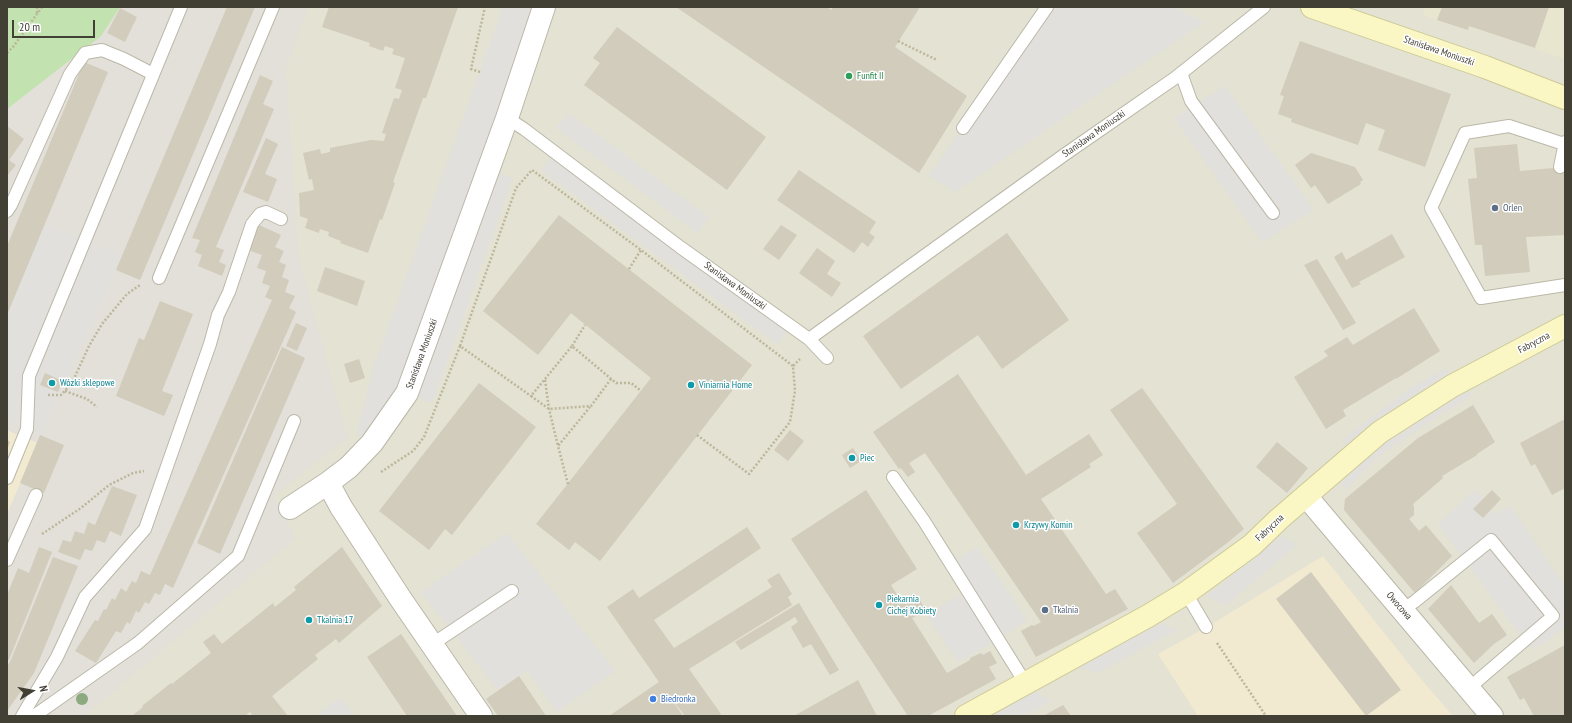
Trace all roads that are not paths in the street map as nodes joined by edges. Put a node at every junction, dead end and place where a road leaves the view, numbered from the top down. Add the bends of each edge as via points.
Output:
1 (180, 7) edge
2 (272, 7) edge
3 (544, 7) edge
4 (1047, 7) edge
5 (1264, 7) edge
6 (1312, 7) edge
7 (1181, 73) junction
8 (153, 74) junction
9 (1565, 98) edge
10 (507, 118) junction
11 (963, 128) dead end
12 (1565, 143) edge
13 (1560, 167) dead end
14 (7, 211) edge
15 (1273, 213) dead end
16 (281, 219) dead end
17 (159, 278) road end
18 (1565, 286) edge
19 (1565, 326) edge
20 (809, 339) junction
21 (827, 358) dead end
22 (294, 421) dead end
23 (893, 477) dead end
24 (7, 478) edge
25 (328, 483) junction
26 (36, 495) dead end
27 (1306, 496) junction
28 (290, 508) dead end
29 (7, 560) edge
30 (512, 591) dead end
31 (1186, 593) junction
32 (1403, 609) junction
33 (1206, 627) road end
34 (431, 645) junction
35 (1026, 684) junction
36 (1469, 688) junction
37 (22, 716) edge
38 (34, 716) edge
39 (481, 716) edge
40 (966, 716) edge
41 (1492, 716) edge

1 - 8 lane
2 - 17 lane
3 - 10 street, Stanisława Moniuszki
4 - 11 lane
5 - 7 lane, Stanisława Moniuszki
6 - 9 street, Stanisława Moniuszki via 1485,67
7 - 15 lane via 1191,101
7 - 20 lane, Stanisława Moniuszki
8 - 14 lane via 102,50 85,53 70,74
8 - 24 lane via 29,376 27,429
10 - 20 lane, Stanisława Moniuszki
10 - 25 street, Stanisława Moniuszki via 407,393 372,443 349,467
12 - 13 lane
12 - 18 lane via 1510,126 1465,133 1431,208 1480,298
16 - 37 lane via 266,212 260,214 252,224 145,529 85,598 57,657
19 - 27 street, Fabryczna via 1452,386 1380,432
20 - 21 lane, Stanisława Moniuszki
22 - 38 lane via 238,556 138,642
23 - 35 lane via 924,521
25 - 28 street, Stanisława Moniuszki
25 - 34 street via 340,507
26 - 29 lane
27 - 31 street, Fabryczna via 1252,545
27 - 32 street, Owocowa
30 - 34 lane
31 - 33 lane
31 - 35 street, Fabryczna
32 - 36 street, Owocowa
32 - 36 lane via 1491,540 1553,616
34 - 39 street
35 - 40 street, Fabryczna
36 - 41 street, Owocowa

